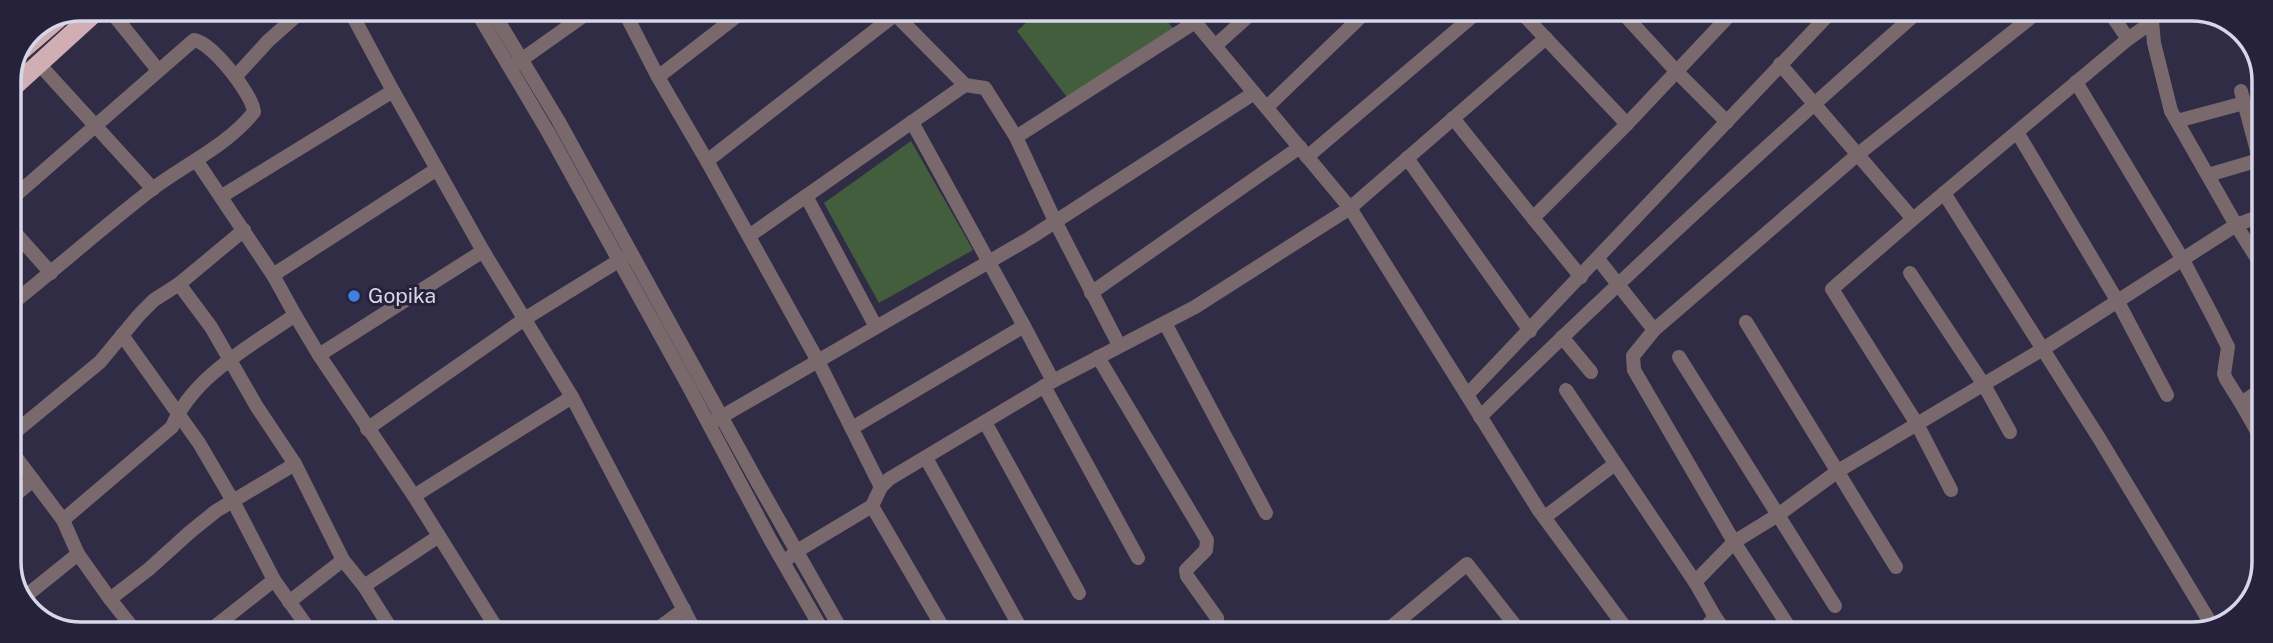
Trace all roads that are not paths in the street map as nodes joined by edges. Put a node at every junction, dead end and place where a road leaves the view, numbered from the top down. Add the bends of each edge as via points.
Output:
1 (86, 21) edge
2 (119, 21) edge
3 (290, 21) edge
4 (355, 21) edge
5 (484, 21) edge
6 (496, 21) edge
7 (574, 21) edge
8 (629, 21) edge
9 (730, 21) edge
10 (882, 21) edge
11 (902, 21) edge
12 (1243, 21) edge
13 (1356, 21) edge
14 (1466, 21) edge
15 (1530, 21) edge
16 (1630, 21) edge
17 (1719, 21) edge
18 (1822, 21) edge
19 (1908, 21) edge
20 (2026, 21) edge
21 (2116, 21) edge
22 (2147, 21) edge
23 (2151, 21) edge
24 (1195, 22) joint
25 (1546, 38) junction
26 (2128, 39) junction
27 (1215, 46) junction
28 (39, 64) junction
29 (516, 64) junction
30 (1780, 64) junction
31 (158, 70) junction
32 (1677, 72) junction
33 (236, 76) junction
34 (658, 77) junction
35 (21, 80) edge
36 (2076, 82) junction
37 (965, 85) junction
38 (393, 91) junction
39 (1254, 93) junction
40 (1813, 104) junction
41 (1267, 107) junction
42 (1453, 118) junction
43 (2177, 121) junction
44 (912, 122) junction
45 (1727, 122) junction
46 (1627, 124) junction
47 (95, 125) junction
48 (2017, 132) junction
49 (2252, 134) edge
50 (1016, 137) junction
51 (1303, 152) junction
52 (1857, 155) junction
53 (1407, 158) junction
54 (196, 160) junction
55 (707, 161) junction
56 (2252, 162) edge
57 (437, 169) junction
58 (2208, 176) junction
59 (153, 189) junction
60 (21, 190) edge
61 (1944, 193) junction
62 (222, 196) junction
63 (806, 196) junction
64 (1350, 208) junction
65 (1533, 218) junction
66 (1913, 219) junction
67 (2252, 219) edge
68 (1055, 221) junction
69 (2236, 225) junction
70 (244, 230) junction
71 (749, 236) junction
72 (21, 239) edge
73 (2252, 250) edge
74 (483, 251) junction
75 (625, 257) junction
76 (1598, 259) junction
77 (2183, 260) junction
78 (990, 261) junction
79 (51, 273) junction
80 (1910, 273) dead end
81 (273, 275) junction
82 (1581, 277) junction
83 (1618, 283) junction
84 (179, 284) junction
85 (1091, 293) junction
86 (21, 297) edge
87 (2118, 302) junction
88 (295, 315) junction
89 (526, 318) junction
90 (1746, 322) dead end
91 (1165, 323) junction
92 (1024, 326) junction
93 (876, 327) junction
94 (1654, 330) junction
95 (1530, 331) junction
96 (122, 335) junction
97 (1562, 337) junction
98 (1119, 345) junction
99 (2043, 349) junction
100 (319, 355) junction
101 (1679, 356) dead end
102 (1098, 357) junction
103 (230, 361) junction
104 (818, 361) junction
105 (1591, 372) dead end
106 (1048, 384) junction
107 (1984, 385) junction
108 (1566, 390) dead end
109 (1467, 395) junction
110 (2166, 395) dead end
111 (2252, 396) edge
112 (572, 397) junction
113 (2241, 402) junction
114 (178, 411) junction
115 (1480, 417) junction
116 (715, 420) junction
117 (985, 422) junction
118 (2252, 422) edge
119 (1917, 424) junction
120 (21, 427) edge
121 (852, 428) junction
122 (367, 429) junction
123 (2010, 432) dead end
124 (926, 457) junction
125 (21, 464) edge
126 (295, 464) junction
127 (1615, 464) junction
128 (1838, 471) junction
129 (33, 480) junction
130 (881, 487) junction
131 (21, 490) edge
132 (1951, 490) dead end
133 (414, 496) junction
134 (233, 501) junction
135 (872, 506) junction
136 (1266, 513) dead end
137 (1778, 515) junction
138 (1545, 517) junction
139 (63, 520) junction
140 (439, 536) junction
141 (1734, 542) junction
142 (797, 551) junction
143 (78, 554) junction
144 (1138, 558) dead end
145 (343, 560) junction
146 (783, 563) junction
147 (1896, 567) dead end
148 (274, 580) junction
149 (1695, 582) junction
150 (364, 586) junction
151 (30, 593) edge
152 (1079, 593) dead end
153 (110, 599) junction
154 (289, 602) junction
155 (1835, 606) dead end
156 (684, 609) junction
157 (1715, 617) junction
158 (2209, 620) edge
159 (1400, 621) edge
160 (128, 622) edge
161 (225, 622) edge
162 (304, 622) edge
163 (387, 622) edge
164 (493, 622) edge
165 (666, 622) edge
166 (690, 622) edge
167 (818, 622) edge
168 (837, 622) edge
169 (940, 622) edge
170 (1017, 622) edge
171 (1218, 622) edge
172 (1512, 622) edge
173 (1621, 622) edge
174 (1711, 622) edge
175 (1719, 622) edge
176 (1786, 622) edge

1 - 28 highway
2 - 31 street
3 - 33 street
4 - 38 street
5 - 29 street
6 - 29 street
7 - 29 street
8 - 34 street
9 - 34 street
10 - 55 street
11 - 37 street
12 - 27 street
13 - 41 street
14 - 51 street
15 - 25 street
16 - 32 street
17 - 32 street
18 - 30 street
19 - 40 street
20 - 52 street
21 - 26 street
22 - 26 street
23 - 43 street
24 - 27 street
24 - 50 street
25 - 42 street
25 - 46 street
26 - 36 street
27 - 39 street
28 - 35 highway
28 - 47 street
29 - 75 street via 558,120
30 - 40 street
30 - 45 street
31 - 33 street via 198,40
31 - 47 street
32 - 45 street
32 - 46 street
33 - 54 street via 254,112
34 - 55 street
36 - 48 street
36 - 77 street
37 - 44 street
37 - 50 street via 985,88
38 - 57 street
38 - 62 street
39 - 41 street
39 - 68 street
40 - 52 street
40 - 83 street
41 - 51 street
42 - 53 street
42 - 65 street
43 - 49 street via 2242,97
43 - 58 street
44 - 63 street
44 - 78 street
45 - 76 street
46 - 65 street
47 - 59 street
47 - 60 street
48 - 61 street
48 - 87 street
50 - 68 street
51 - 64 street
51 - 85 street
52 - 66 street
52 - 94 street
53 - 64 street
53 - 95 street
54 - 59 street
54 - 62 street
55 - 71 street
56 - 58 street
57 - 74 street
57 - 81 street
58 - 69 street
59 - 79 street
61 - 66 street
61 - 99 street
62 - 70 street
63 - 71 street
63 - 93 street
64 - 91 street
64 - 109 street
65 - 82 street
66 - 119 street via 1832,289
67 - 69 street
68 - 78 street
68 - 85 street
69 - 73 street
69 - 77 street
70 - 81 street
70 - 84 street
71 - 104 street
72 - 79 street
74 - 89 street
74 - 100 street
75 - 89 street
75 - 116 street
76 - 82 street
76 - 83 street
77 - 87 street
77 - 113 street via 2228,346 2224,373
78 - 92 street
78 - 93 street
79 - 86 street
80 - 107 street
81 - 88 street
82 - 95 street
83 - 94 street
83 - 97 street
84 - 96 street via 154,300
84 - 103 street
85 - 98 street
87 - 99 street
87 - 110 street
88 - 100 street
88 - 103 street
89 - 112 street
89 - 122 street
90 - 128 street
91 - 98 street
91 - 136 street
92 - 106 street
92 - 121 street
93 - 104 street
94 - 141 street via 1633,356 1634,370
95 - 109 street
96 - 114 street
96 - 120 street via 100,362
97 - 105 street
97 - 115 street
98 - 102 street
99 - 107 street
99 - 158 street
100 - 122 street
101 - 137 street
102 - 106 street
102 - 171 street via 1207,540 1206,550 1186,570
103 - 114 street
103 - 126 street
104 - 116 street
104 - 121 street
106 - 117 street
106 - 144 street
107 - 119 street
107 - 123 street
108 - 127 street
109 - 115 street
111 - 113 street
112 - 133 street
112 - 156 street
113 - 118 street
114 - 134 street
114 - 139 street via 172,427
115 - 138 street
116 - 142 street
116 - 146 street
117 - 124 street
117 - 152 street
119 - 128 street
119 - 132 street
121 - 130 street
122 - 133 street
124 - 130 street
124 - 170 street
125 - 129 street
126 - 134 street
126 - 145 street
127 - 138 street
127 - 149 street
128 - 137 street
128 - 147 street
129 - 131 street
129 - 139 street
130 - 135 street
133 - 140 street
134 - 148 street
134 - 153 street
135 - 142 street
135 - 169 street
137 - 141 street
137 - 155 street
138 - 173 street
139 - 143 street
140 - 150 street
140 - 164 street
141 - 149 street
141 - 176 street
142 - 146 street
142 - 168 street
143 - 151 street
143 - 153 street
145 - 150 street
145 - 154 street
146 - 167 street
148 - 154 street
148 - 161 street
149 - 157 street
150 - 163 street
153 - 160 street
154 - 162 street
156 - 165 street
156 - 166 street
157 - 174 street
157 - 175 street
159 - 172 street via 1467,564

